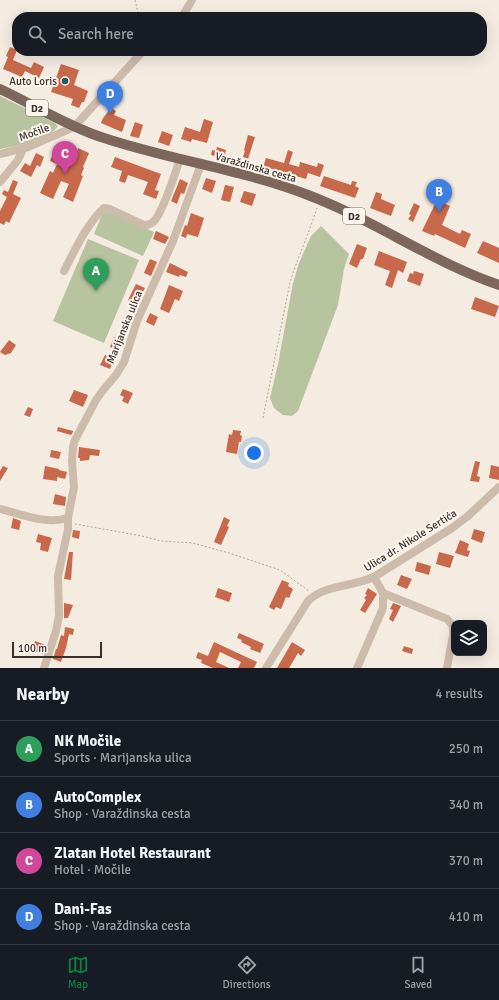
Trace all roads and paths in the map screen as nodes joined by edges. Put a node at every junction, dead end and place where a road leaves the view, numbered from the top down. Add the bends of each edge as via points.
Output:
1 (135, 0) edge
2 (192, 0) edge
3 (138, 12) edge
4 (185, 12) edge
5 (138, 56) edge
6 (0, 89) edge
7 (74, 127) junction
8 (23, 148) junction
9 (0, 154) edge
10 (180, 159) junction
11 (201, 164) junction
12 (0, 182) edge
13 (320, 199) junction
14 (64, 271) dead end
15 (499, 285) edge
16 (263, 418) dead end
17 (499, 487) edge
18 (0, 509) edge
19 (68, 520) junction
20 (374, 577) junction
21 (383, 593) junction
22 (314, 595) junction
23 (44, 668) edge
24 (266, 668) edge
25 (358, 668) edge
26 (447, 668) edge

1 - 3 path
2 - 4 street
5 - 7 street
6 - 7 main road, Varaždinska cesta / D2
7 - 8 street, Močile
7 - 10 main road, Varaždinska cesta / D2 via 103,138
8 - 9 street, Močile
8 - 12 street via 18,160
10 - 11 main road, Varaždinska cesta / D2
10 - 14 street via 156,220 144,225 104,208 83,235
11 - 13 main road, Varaždinska cesta / D2 via 270,182
11 - 19 street, Marijanska ulica via 173,241 137,321 124,362 96,400 75,440 72,461 74,487
13 - 15 main road, Varaždinska cesta / D2 via 462,272
13 - 16 path via 290,282
17 - 20 street, Ulica dr. Nikole Sertića via 452,528
18 - 19 street via 34,518
19 - 22 path via 161,541 193,543 230,553 280,570
19 - 23 street, Marijanska ulica via 58,576 59,616
20 - 21 street
20 - 22 street, Ulica dr. Nikole Sertića
21 - 25 street via 384,608
21 - 26 street via 447,619 453,626
22 - 24 street

